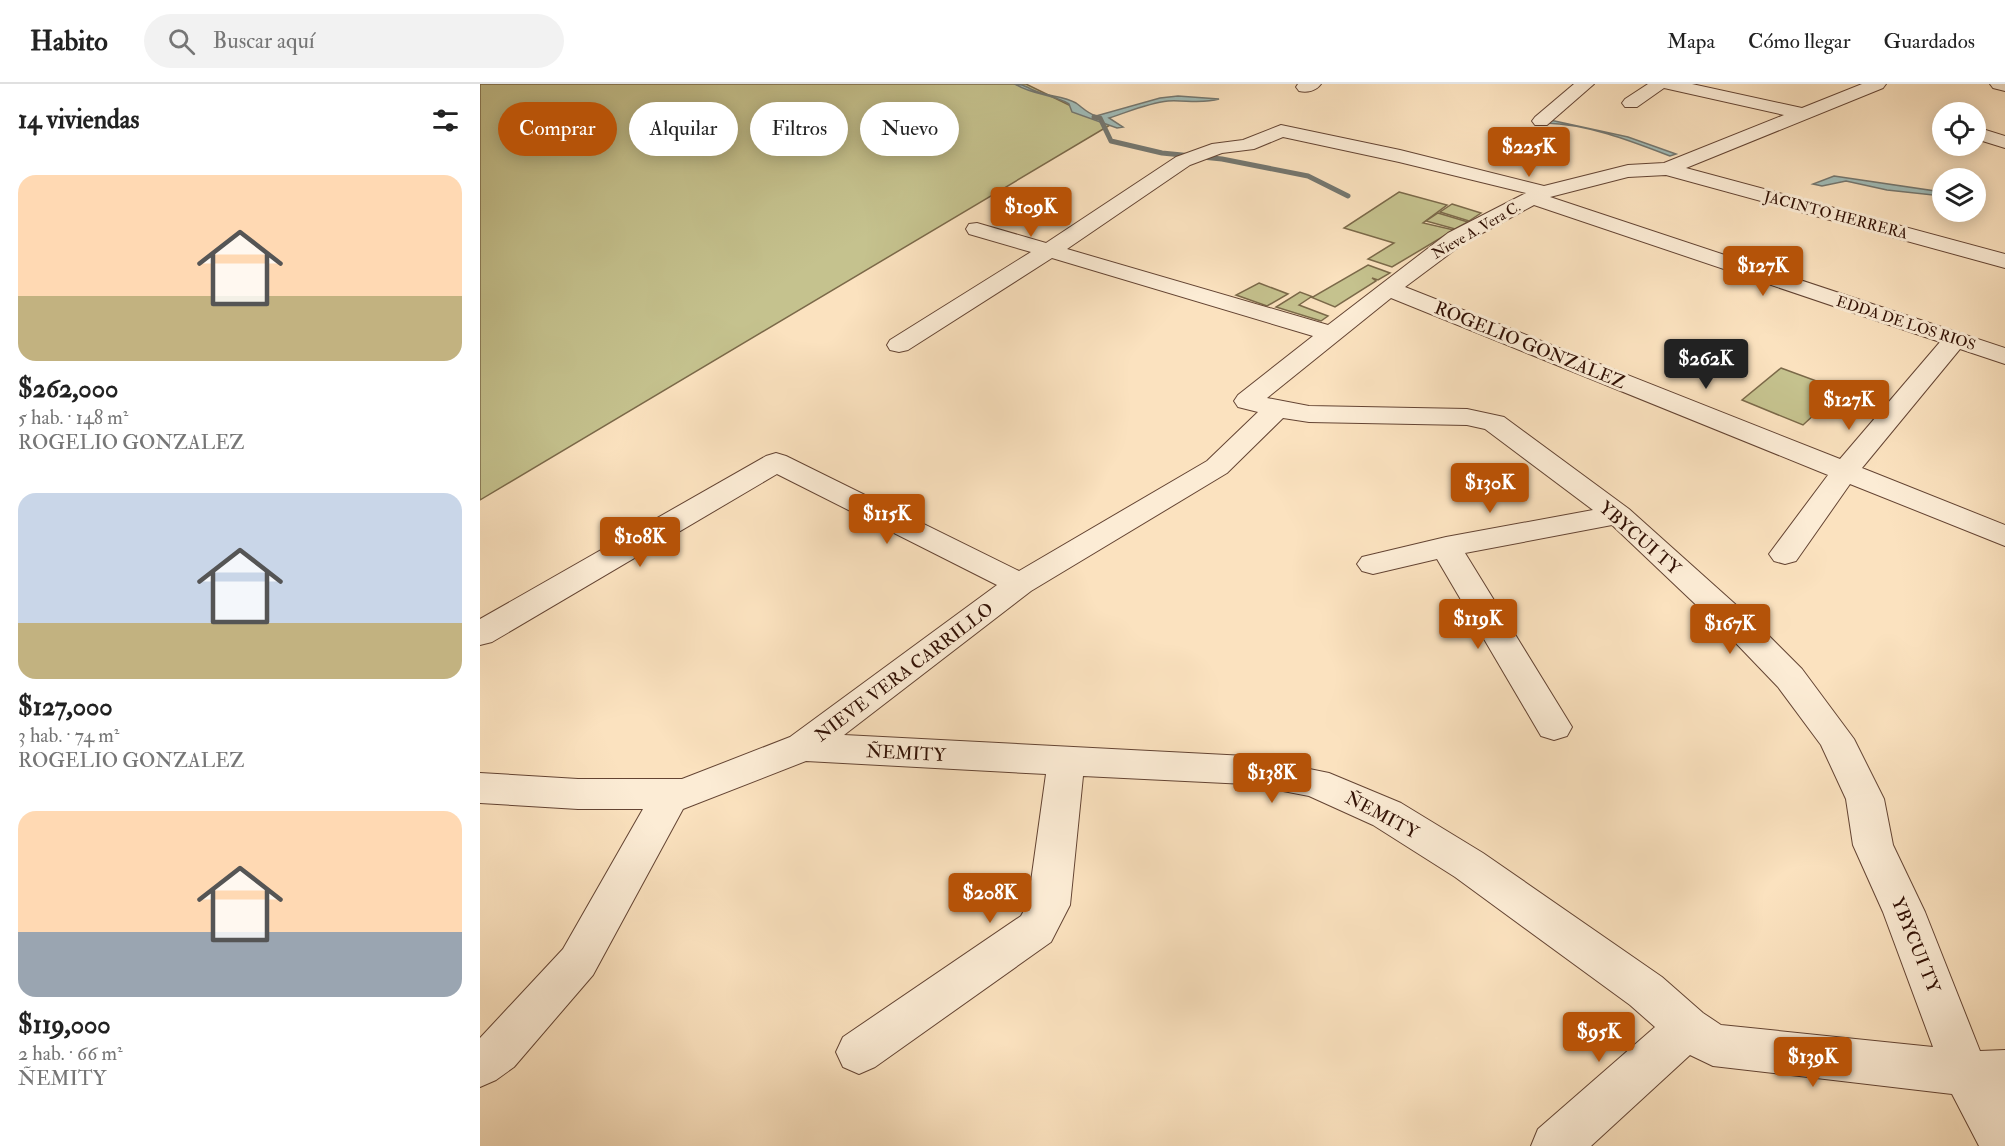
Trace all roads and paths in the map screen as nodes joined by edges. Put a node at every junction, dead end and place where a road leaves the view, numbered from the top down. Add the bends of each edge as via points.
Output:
1 (1585, 84) edge
2 (1659, 84) edge
3 (1669, 84) edge
4 (1877, 84) edge
5 (1999, 84) edge
6 (2005, 86) edge
7 (1631, 103) dead end
8 (1804, 114) junction
9 (1541, 121) dead end
10 (1986, 136) edge
11 (2005, 142) edge
12 (1667, 169) junction
13 (1539, 195) junction
14 (976, 229) dead end
15 (1050, 250) junction
16 (2005, 261) edge
17 (1390, 289) junction
18 (1332, 334) junction
19 (1955, 340) junction
20 (899, 345) dead end
21 (2005, 356) edge
22 (1262, 405) junction
23 (1846, 470) junction
24 (1618, 515) junction
25 (2005, 536) edge
26 (1446, 547) junction
27 (1785, 554) dead end
28 (1373, 564) dead end
29 (1020, 584) junction
30 (480, 634) edge
31 (1554, 727) dead end
32 (803, 747) junction
33 (1066, 761) junction
34 (480, 788) edge
35 (671, 795) junction
36 (1688, 1028) junction
37 (859, 1052) dead end
38 (480, 1065) edge
39 (1985, 1072) edge
40 (2005, 1145) edge
41 (1555, 1146) edge

1 - 9 street
2 - 7 street
3 - 8 street
4 - 8 street, Nieve A. Vera C.
5 - 6 street
8 - 12 street, Nieve A. Vera C.
10 - 11 street
12 - 13 street, Nieve A. Vera C. via 1628,171
12 - 16 street, JACINTO HERRERA
13 - 15 street, EDDA DE LOS RIOS via 1401,156 1281,130 1247,145 1219,148 1183,160
13 - 17 street, Nieve A. Vera C. via 1456,238
13 - 19 street, EDDA DE LOS RIOS
14 - 15 street
15 - 18 street
15 - 20 street, EDDA DE LOS RIOS
17 - 18 street, Nieve A. Vera C.
17 - 23 street, ROGELIO GONZALEZ
18 - 22 street, Nieve A. Vera C.
19 - 21 street, EDDA DE LOS RIOS
19 - 23 street
22 - 24 street, YBYCUI TY via 1309,414 1467,417 1494,423
22 - 29 street, NIEVE VERA CARRILLO via 1217,467
23 - 25 street, ROGELIO GONZALEZ
23 - 27 street
24 - 26 street
24 - 39 street, YBYCUI TY via 1790,678 1836,739 1865,799 1873,844
26 - 28 street
26 - 31 street
29 - 30 street via 776,462
29 - 32 street, NIEVE VERA CARRILLO
32 - 33 street, ÑEMITY
32 - 35 street, NIEVE VERA CARRILLO via 684,794
33 - 36 street, ÑEMITY via 1246,770 1316,783 1387,814 1469,865 1646,991
33 - 37 street via 1049,905 1036,929
34 - 35 street, NIEVE VERA CARRILLO
35 - 38 street via 578,962 498,1052
36 - 39 street, ÑEMITY via 1713,1045
36 - 41 street
39 - 40 street, YBYCUI TY

